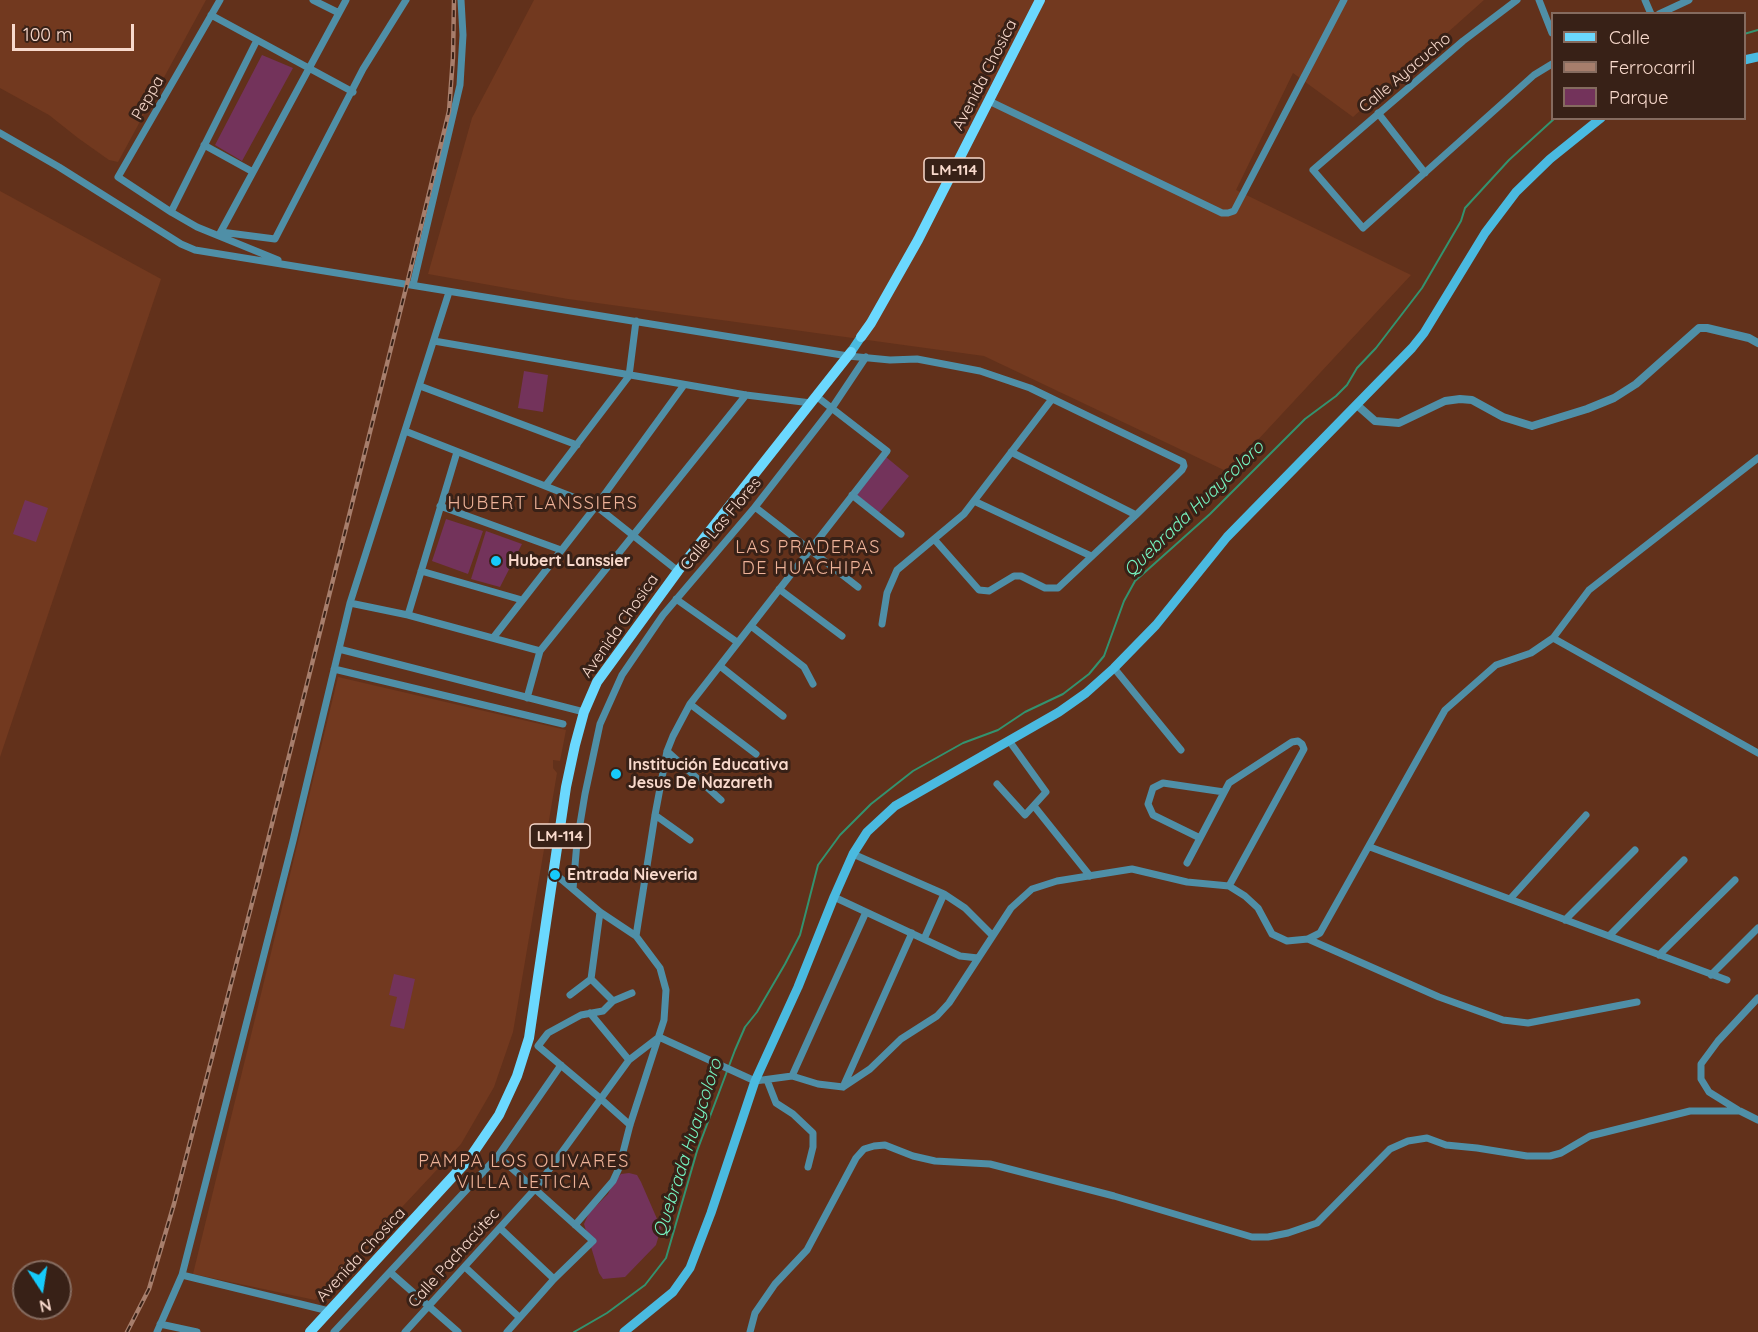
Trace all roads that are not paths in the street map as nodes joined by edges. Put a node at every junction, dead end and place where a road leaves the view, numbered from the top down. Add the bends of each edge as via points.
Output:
1 (220, 0) edge
2 (313, 0) edge
3 (346, 0) edge
4 (406, 0) edge
5 (461, 0) edge
6 (1040, 0) edge
7 (1344, 0) edge
8 (1517, 0) edge
9 (1539, 0) edge
10 (1689, 0) edge
11 (1663, 12) edge
12 (339, 13) junction
13 (212, 15) junction
14 (1551, 30) edge
15 (257, 40) junction
16 (1551, 65) edge
17 (309, 68) junction
18 (352, 92) junction
19 (989, 101) junction
20 (1378, 113) junction
21 (1599, 120) edge
22 (0, 133) edge
23 (204, 145) junction
24 (253, 172) junction
25 (1425, 172) junction
26 (171, 212) junction
27 (220, 233) junction
28 (288, 264) junction
29 (412, 285) junction
30 (449, 292) junction
31 (636, 321) junction
32 (861, 337) joint
33 (434, 342) junction
34 (1758, 343) edge
35 (849, 354) junction
36 (866, 357) junction
37 (629, 376) junction
38 (684, 385) junction
39 (420, 386) junction
40 (746, 395) junction
41 (1052, 399) junction
42 (813, 400) junction
43 (1357, 405) junction
44 (831, 408) junction
45 (405, 431) junction
46 (577, 445) junction
47 (457, 452) junction
48 (1011, 452) junction
49 (1758, 458) edge
50 (546, 485) junction
51 (852, 495) junction
52 (974, 501) junction
53 (440, 506) junction
54 (596, 506) junction
55 (755, 507) junction
56 (1136, 515) junction
57 (901, 534) dead end
58 (635, 536) junction
59 (934, 539) junction
60 (809, 549) junction
61 (561, 550) junction
62 (1090, 556) junction
63 (421, 571) junction
64 (678, 571) junction
65 (858, 587) dead end
66 (779, 590) junction
67 (676, 598) junction
68 (522, 600) junction
69 (350, 603) junction
70 (408, 615) junction
71 (882, 624) dead end
72 (752, 626) junction
73 (842, 636) dead end
74 (493, 638) junction
75 (1553, 638) junction
76 (736, 642) junction
77 (339, 649) junction
78 (540, 651) junction
79 (720, 666) junction
80 (1114, 668) junction
81 (334, 669) junction
82 (813, 684) dead end
83 (527, 698) junction
84 (690, 704) junction
85 (584, 712) junction
86 (783, 716) dead end
87 (563, 724) dead end
88 (1010, 741) junction
89 (1181, 750) dead end
90 (668, 751) junction
91 (1758, 753) edge
92 (756, 754) dead end
93 (997, 784) dead end
94 (1224, 792) junction
95 (721, 800) dead end
96 (1034, 806) junction
97 (655, 815) junction
98 (1586, 815) dead end
99 (1200, 838) junction
100 (690, 840) dead end
101 (1370, 847) junction
102 (1635, 850) dead end
103 (853, 854) junction
104 (1684, 860) dead end
105 (1187, 863) dead end
106 (554, 873) junction
107 (1090, 876) junction
108 (1735, 880) dead end
109 (1229, 886) junction
110 (573, 889) junction
111 (944, 894) junction
112 (834, 897) junction
113 (1510, 899) junction
114 (600, 912) junction
115 (866, 912) junction
116 (1565, 920) junction
117 (1758, 928) edge
118 (912, 933) junction
119 (992, 935) junction
120 (636, 936) junction
121 (1609, 936) junction
122 (924, 939) junction
123 (1308, 939) junction
124 (1659, 955) junction
125 (978, 958) junction
126 (1711, 975) junction
127 (591, 979) junction
128 (1727, 980) dead end
129 (632, 993) dead end
130 (570, 995) dead end
131 (1758, 998) edge
132 (613, 1001) junction
133 (1637, 1002) dead end
134 (590, 1013) junction
135 (659, 1037) junction
136 (629, 1060) junction
137 (561, 1065) junction
138 (792, 1076) junction
139 (767, 1080) junction
140 (755, 1081) junction
141 (843, 1087) junction
142 (601, 1099) junction
143 (1740, 1111) junction
144 (1758, 1120) edge
145 (630, 1125) junction
146 (498, 1156) junction
147 (808, 1167) dead end
148 (535, 1190) junction
149 (575, 1225) junction
150 (500, 1228) junction
151 (465, 1267) junction
152 (391, 1273) junction
153 (182, 1275) junction
154 (554, 1279) junction
155 (429, 1306) junction
156 (329, 1311) junction
157 (519, 1317) junction
158 (160, 1324) junction
159 (157, 1332) edge
160 (197, 1332) edge
161 (310, 1332) edge
162 (334, 1332) edge
163 (405, 1332) edge
164 (458, 1332) edge
165 (507, 1332) edge
166 (624, 1332) edge
167 (750, 1332) edge

1 - 13 street, Peppa
2 - 12 street
3 - 12 street
4 - 18 street
5 - 29 street via 460,85
6 - 19 main road, Avenida Chosica / LM-114
7 - 19 street via 1234,211 1228,213
8 - 20 street, Calle Ayacucho
9 - 14 street
10 - 11 street
12 - 17 street
13 - 15 street
13 - 26 street, Peppa via 118,177
15 - 17 street
15 - 23 street
16 - 25 street via 1534,75
17 - 18 street
17 - 24 street
18 - 27 street via 275,239
19 - 32 main road, Avenida Chosica / LM-114 via 918,240
20 - 25 street
20 - 25 street, Calle Ayacucho via 1313,170 1363,228
21 - 43 main road via 1516,192 1485,232 1413,348
22 - 28 street via 181,244 195,250
23 - 24 street
23 - 26 street
24 - 27 street
26 - 27 street
27 - 28 street
28 - 29 street
29 - 30 street
30 - 31 street
30 - 33 street
31 - 35 street
31 - 37 street
32 - 35 main road, Avenida Chosica / LM-114
33 - 37 street
33 - 39 street
34 - 43 street via 1699,328 1636,384 1614,398 1532,426 1503,417 1472,400 1445,401 1399,423 1375,421
35 - 36 street
35 - 42 main road, Avenida Chosica / LM-114
36 - 41 street via 917,359 980,371
36 - 44 street, Calle Las Flores
37 - 38 street
37 - 46 street
38 - 40 street
38 - 54 street
39 - 45 street
39 - 46 street
40 - 42 street
40 - 58 street
41 - 48 street
41 - 56 street via 1183,462 1182,470
42 - 44 street
42 - 64 main road, Avenida Chosica / LM-114
43 - 80 main road via 1227,537 1156,625
44 - 51 street via 887,451
44 - 55 street, Calle Las Flores
45 - 47 street
45 - 69 street
46 - 50 street
47 - 50 street
47 - 53 street
48 - 52 street
48 - 56 street
49 - 75 street via 1589,590
50 - 54 street
51 - 57 street
51 - 60 street
52 - 59 street
52 - 62 street
53 - 61 street
53 - 63 street
54 - 58 street
54 - 61 street
55 - 60 street
55 - 67 street, Calle Las Flores
56 - 62 street
58 - 64 street
58 - 78 street
59 - 62 street via 980,590 989,591 1014,576 1045,588 1058,588
59 - 71 street via 897,570 887,593
60 - 65 street
60 - 66 street
61 - 68 street
63 - 68 street
63 - 70 street
64 - 85 main road, Avenida Chosica / LM-114 via 604,671
66 - 72 street
66 - 73 street
67 - 76 street
67 - 110 street, Calle Las Flores via 622,675 600,724 577,842
68 - 74 street
69 - 70 street
69 - 77 street
70 - 74 street
72 - 76 street
72 - 82 street via 804,667
74 - 78 street
75 - 91 street
75 - 101 street via 1531,653 1496,665 1445,710
76 - 79 street
77 - 81 street
77 - 83 street
78 - 83 street
79 - 84 street
79 - 86 street
80 - 88 main road via 1059,712
80 - 89 street
81 - 87 street
81 - 153 street
83 - 85 street
84 - 90 street
84 - 92 street
85 - 106 main road, Avenida Chosica / LM-114 via 566,787
88 - 96 street via 1046,792
88 - 103 main road via 895,806 867,832
90 - 95 street
90 - 97 street
93 - 96 street via 1025,815
94 - 99 street
94 - 99 street via 1163,783 1153,788 1148,804 1153,815
94 - 109 street via 1229,783 1292,742 1302,744 1304,749
96 - 107 street
97 - 100 street
97 - 120 street
98 - 113 street
99 - 105 street
101 - 113 street
101 - 123 street via 1320,933
102 - 116 street
103 - 111 street
103 - 112 main road
104 - 121 street
106 - 110 street
106 - 156 main road, Avenida Chosica / LM-114 via 529,1038 499,1115 469,1159
107 - 109 street via 1132,869 1187,882
107 - 119 street via 1032,889 1011,908
108 - 124 street
109 - 123 street via 1258,908 1272,934 1287,941
110 - 114 street
111 - 119 street
111 - 122 street
112 - 115 street
112 - 140 main road
113 - 116 street
114 - 120 street
114 - 127 street
115 - 118 street
115 - 138 street
116 - 121 street
117 - 126 street
118 - 122 street
118 - 141 street
119 - 125 street
120 - 135 street via 660,968 666,990
121 - 124 street
122 - 125 street via 960,956
123 - 133 street via 1439,997 1503,1020 1528,1023
124 - 126 street
125 - 141 street via 937,1016 901,1039 870,1070
126 - 128 street
127 - 130 street
127 - 132 street
129 - 132 street
131 - 143 street via 1701,1064 1701,1079 1709,1092
132 - 134 street via 603,1011
134 - 136 street
134 - 137 street via 548,1033 538,1046
135 - 136 street, Calle Pachacútec
135 - 140 street
135 - 145 street
136 - 142 street, Calle Pachacútec
137 - 142 street
137 - 146 street
138 - 139 street
138 - 141 street
139 - 140 street
139 - 147 street via 776,1103 813,1133
140 - 166 main road via 690,1268 673,1292
142 - 145 street
142 - 148 street, Calle Pachacútec
143 - 144 street
143 - 167 street via 1690,1111 1590,1136 1550,1156 1446,1145 1427,1138 1408,1141 1390,1149 1317,1223 1268,1237 1252,1237 990,1164 935,1161 885,1145 874,1146 864,1149 856,1158 807,1250 775,1284 755,1313
145 - 149 street via 613,1181
146 - 148 street
146 - 152 street
148 - 149 street
148 - 150 street, Calle Pachacútec
149 - 154 street via 592,1241
150 - 151 street, Calle Pachacútec
150 - 154 street
151 - 155 street, Calle Pachacútec
151 - 157 street
152 - 155 street
152 - 162 street
153 - 156 street
153 - 158 street
154 - 157 street
155 - 163 street, Calle Pachacútec
155 - 164 street
156 - 161 main road, Avenida Chosica / LM-114
157 - 165 street
158 - 159 street
158 - 160 street

